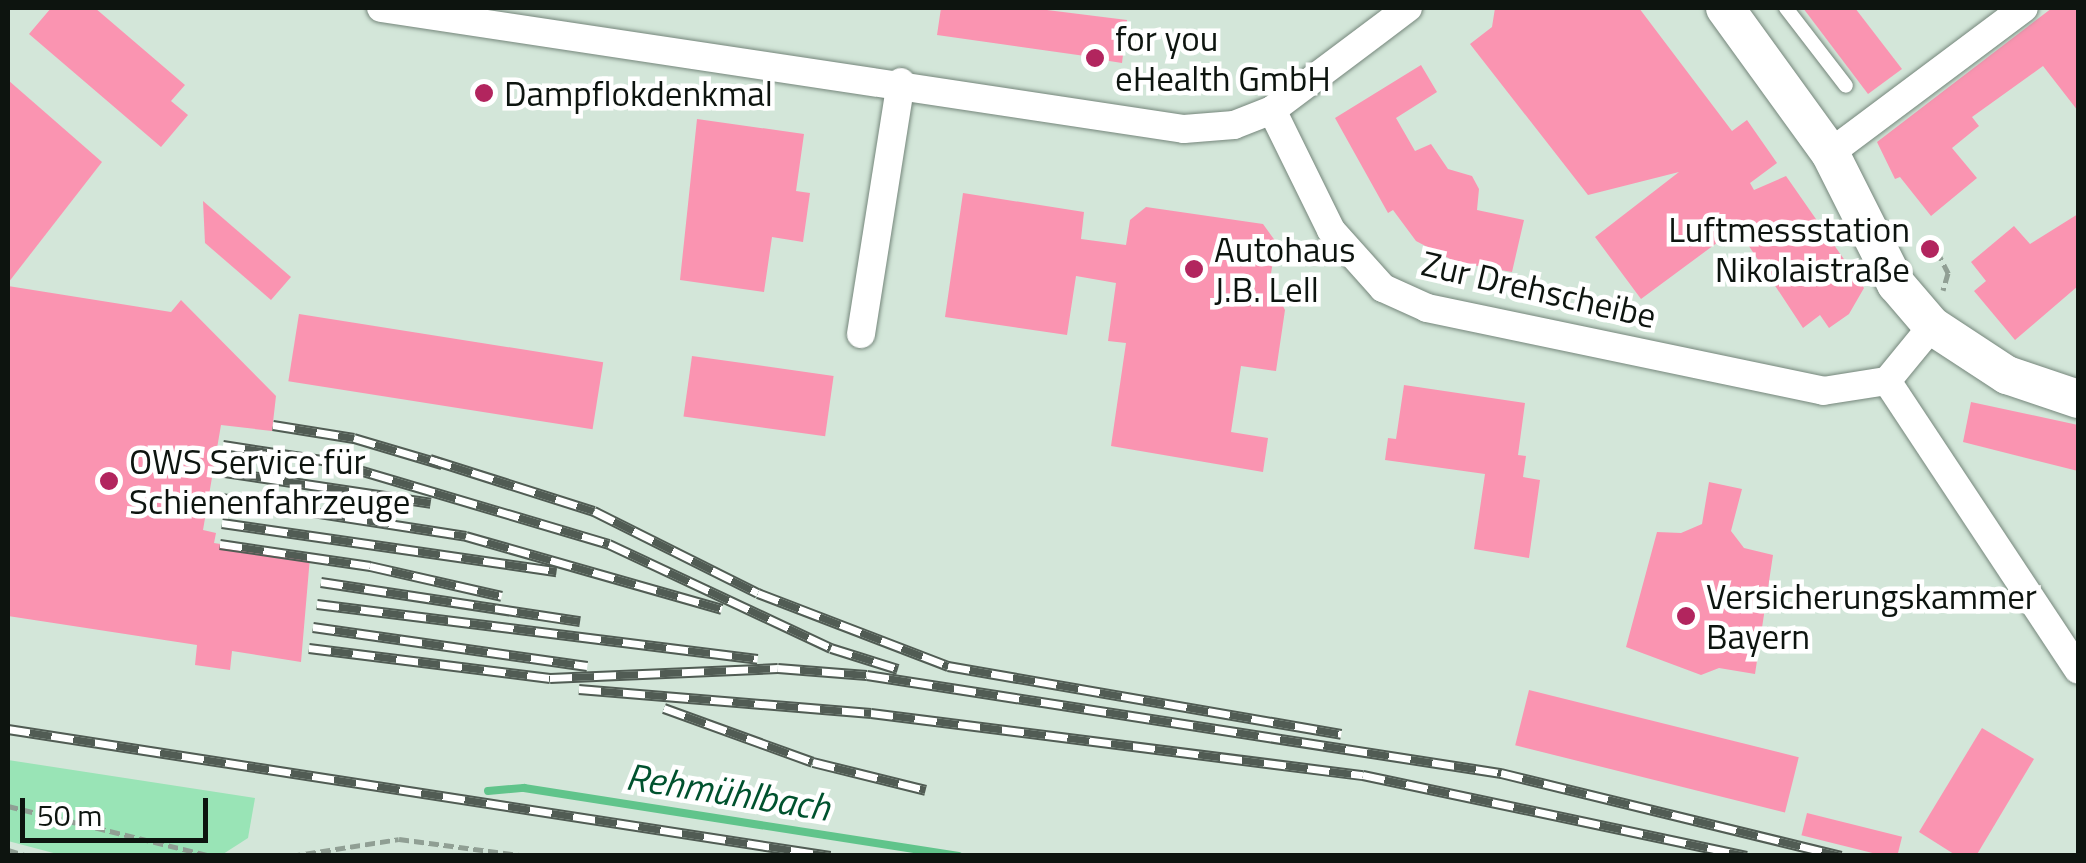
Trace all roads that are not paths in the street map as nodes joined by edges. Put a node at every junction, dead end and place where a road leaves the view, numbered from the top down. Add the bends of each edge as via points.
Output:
1 (382, 8) edge
2 (1407, 8) edge
3 (1726, 8) edge
4 (1786, 8) edge
5 (2024, 8) edge
6 (506, 15) edge
7 (900, 82) junction
8 (1846, 86) dead end
9 (1272, 110) junction
10 (1830, 153) junction
11 (1932, 326) junction
12 (861, 334) dead end
13 (1887, 381) junction
14 (2078, 400) edge
15 (2078, 670) edge

1 - 6 street
2 - 9 street
3 - 10 main road
4 - 8 lane
5 - 10 street
6 - 7 street
7 - 9 street via 1184,129 1234,124
7 - 12 street
9 - 13 street, Zur Drehscheibe via 1331,230 1383,288 1427,308 1823,391
10 - 11 main road via 1896,284
11 - 13 street
11 - 14 main road via 1994,369
13 - 15 street

